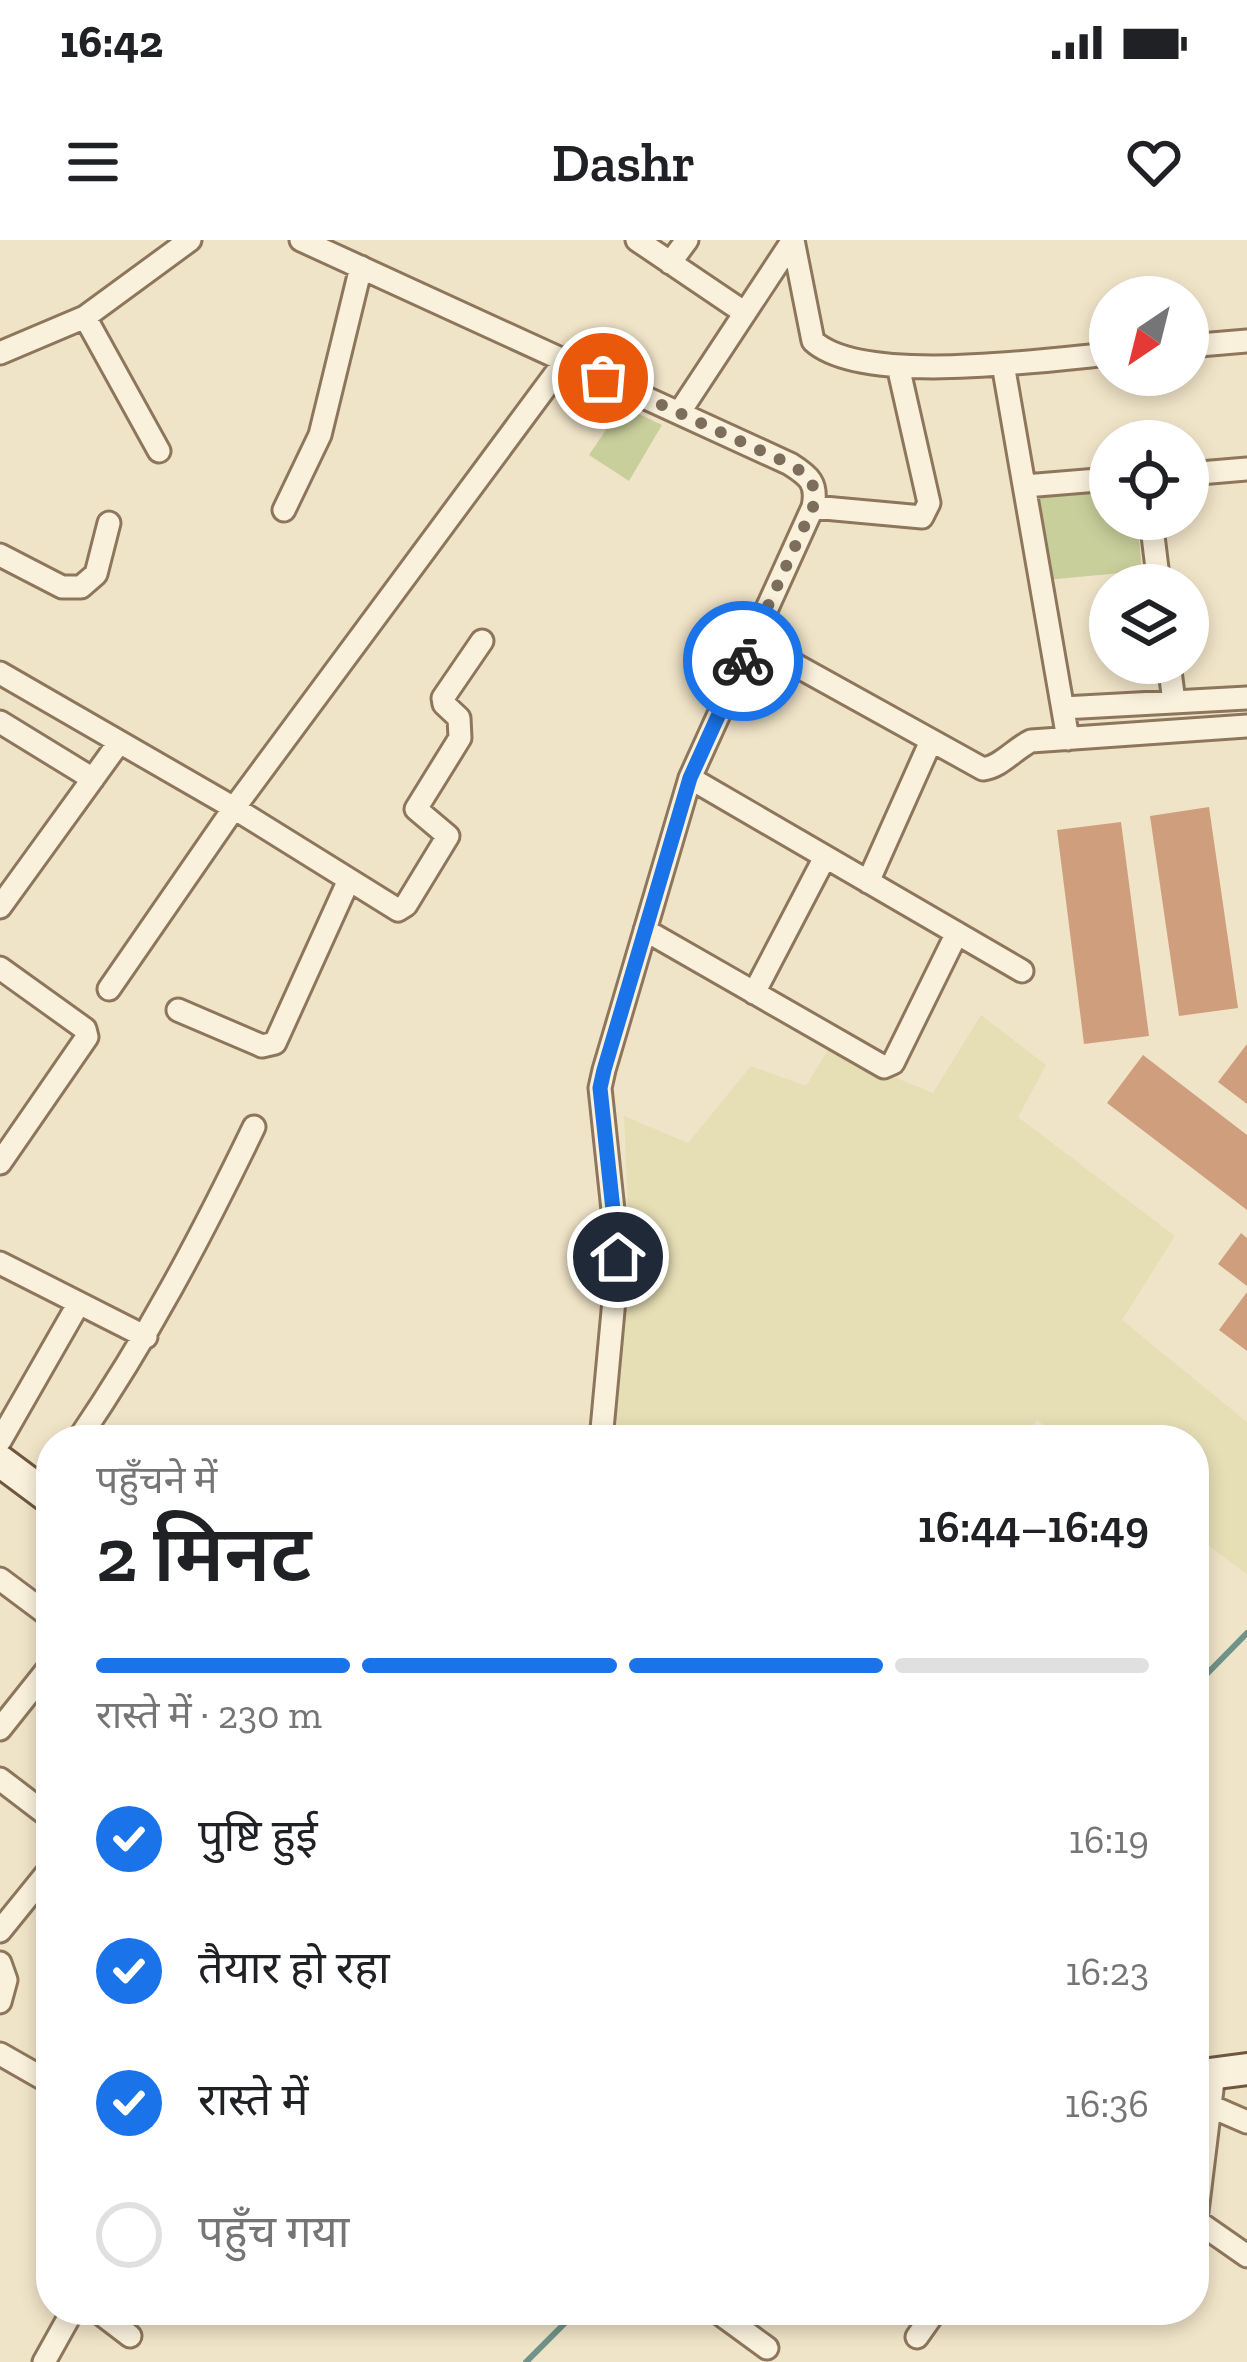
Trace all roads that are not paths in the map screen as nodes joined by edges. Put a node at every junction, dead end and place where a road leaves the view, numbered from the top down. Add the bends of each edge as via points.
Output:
1 (190, 240) edge
2 (301, 240) edge
3 (637, 240) edge
4 (687, 240) edge
5 (793, 240) edge
6 (670, 263) junction
7 (361, 267) junction
8 (745, 314) junction
9 (85, 317) junction
10 (1247, 341) edge
11 (1209, 344) edge
12 (0, 353) edge
13 (1089, 356) edge
14 (565, 361) junction
15 (1004, 364) junction
16 (898, 366) junction
17 (679, 413) junction
18 (159, 451) dead end
19 (1247, 469) edge
20 (1209, 472) edge
21 (1089, 481) edge
22 (1025, 486) junction
23 (813, 507) junction
24 (284, 510) dead end
25 (109, 523) dead end
26 (0, 555) edge
27 (482, 640) dead end
28 (752, 641) junction
29 (0, 674) edge
30 (1172, 684) edge
31 (1247, 698) edge
32 (1174, 702) junction
33 (1063, 708) junction
34 (0, 722) edge
35 (1247, 726) edge
36 (1068, 739) junction
37 (931, 741) junction
38 (118, 744) junction
39 (93, 778) junction
40 (690, 778) junction
41 (234, 808) junction
42 (825, 856) junction
43 (868, 881) junction
44 (348, 882) junction
45 (0, 907) edge
46 (645, 930) junction
47 (957, 933) junction
48 (0, 968) edge
49 (1022, 971) dead end
50 (109, 989) dead end
51 (754, 993) junction
52 (178, 1010) dead end
53 (254, 1127) dead end
54 (0, 1163) edge
55 (0, 1263) edge
56 (79, 1303) junction
57 (146, 1337) junction
58 (88, 1425) edge
59 (602, 1425) edge
60 (2, 1464) edge
61 (36, 1484) edge
62 (0, 1579) edge
63 (36, 1606) edge
64 (36, 1684) edge
65 (0, 1730) edge
66 (0, 1779) edge
67 (36, 1807) edge
68 (36, 1887) edge
69 (0, 1931) edge
70 (0, 1963) edge
71 (0, 2002) edge
72 (0, 2054) edge
73 (1247, 2069) edge
74 (36, 2074) edge
75 (1209, 2074) edge
76 (1209, 2101) edge
77 (1210, 2106) junction
78 (1209, 2114) edge
79 (1247, 2122) edge
80 (1209, 2230) edge
81 (1247, 2256) edge
82 (65, 2325) edge
83 (116, 2325) edge
84 (735, 2325) edge
85 (925, 2325) edge
86 (130, 2336) dead end
87 (917, 2337) dead end
88 (766, 2348) dead end
89 (44, 2362) edge

1 - 9 street
2 - 7 street
3 - 6 street
4 - 6 street
5 - 8 street
5 - 16 street via 813,341 840,358
6 - 8 street
7 - 14 street
7 - 24 street via 320,435
8 - 17 street
9 - 12 street
9 - 18 street
10 - 11 street
13 - 15 street
14 - 17 street
14 - 41 street
15 - 16 street
15 - 22 street
16 - 23 street via 927,512 922,518
17 - 23 street via 810,477
19 - 20 street
21 - 22 street
22 - 33 street
23 - 28 street
25 - 26 street via 96,574 81,587 62,587
27 - 44 street via 443,698 459,718 460,738 416,809 448,836 403,909
28 - 37 street
28 - 40 street
29 - 38 street
30 - 32 street
31 - 32 street
32 - 33 street
33 - 36 street
34 - 39 street
35 - 36 street
36 - 37 street via 1015,748 990,769
37 - 43 street
38 - 39 street
38 - 41 street
39 - 45 street
40 - 42 street
40 - 46 street
41 - 44 street
41 - 50 street
42 - 43 street
42 - 51 street
43 - 47 street
44 - 52 street via 275,1043 262,1046
46 - 51 street
46 - 59 street via 600,1088 618,1257
47 - 49 street
47 - 51 street via 889,1066
48 - 54 street via 87,1037
53 - 57 street
55 - 56 street
56 - 57 street
56 - 60 street
57 - 58 street
60 - 61 street
62 - 63 street
64 - 65 street
66 - 67 street
68 - 69 street
70 - 71 street
72 - 74 street
73 - 75 street
76 - 77 street
77 - 78 street
77 - 79 street
80 - 81 street
82 - 89 street
83 - 86 street
84 - 88 street
85 - 87 street

